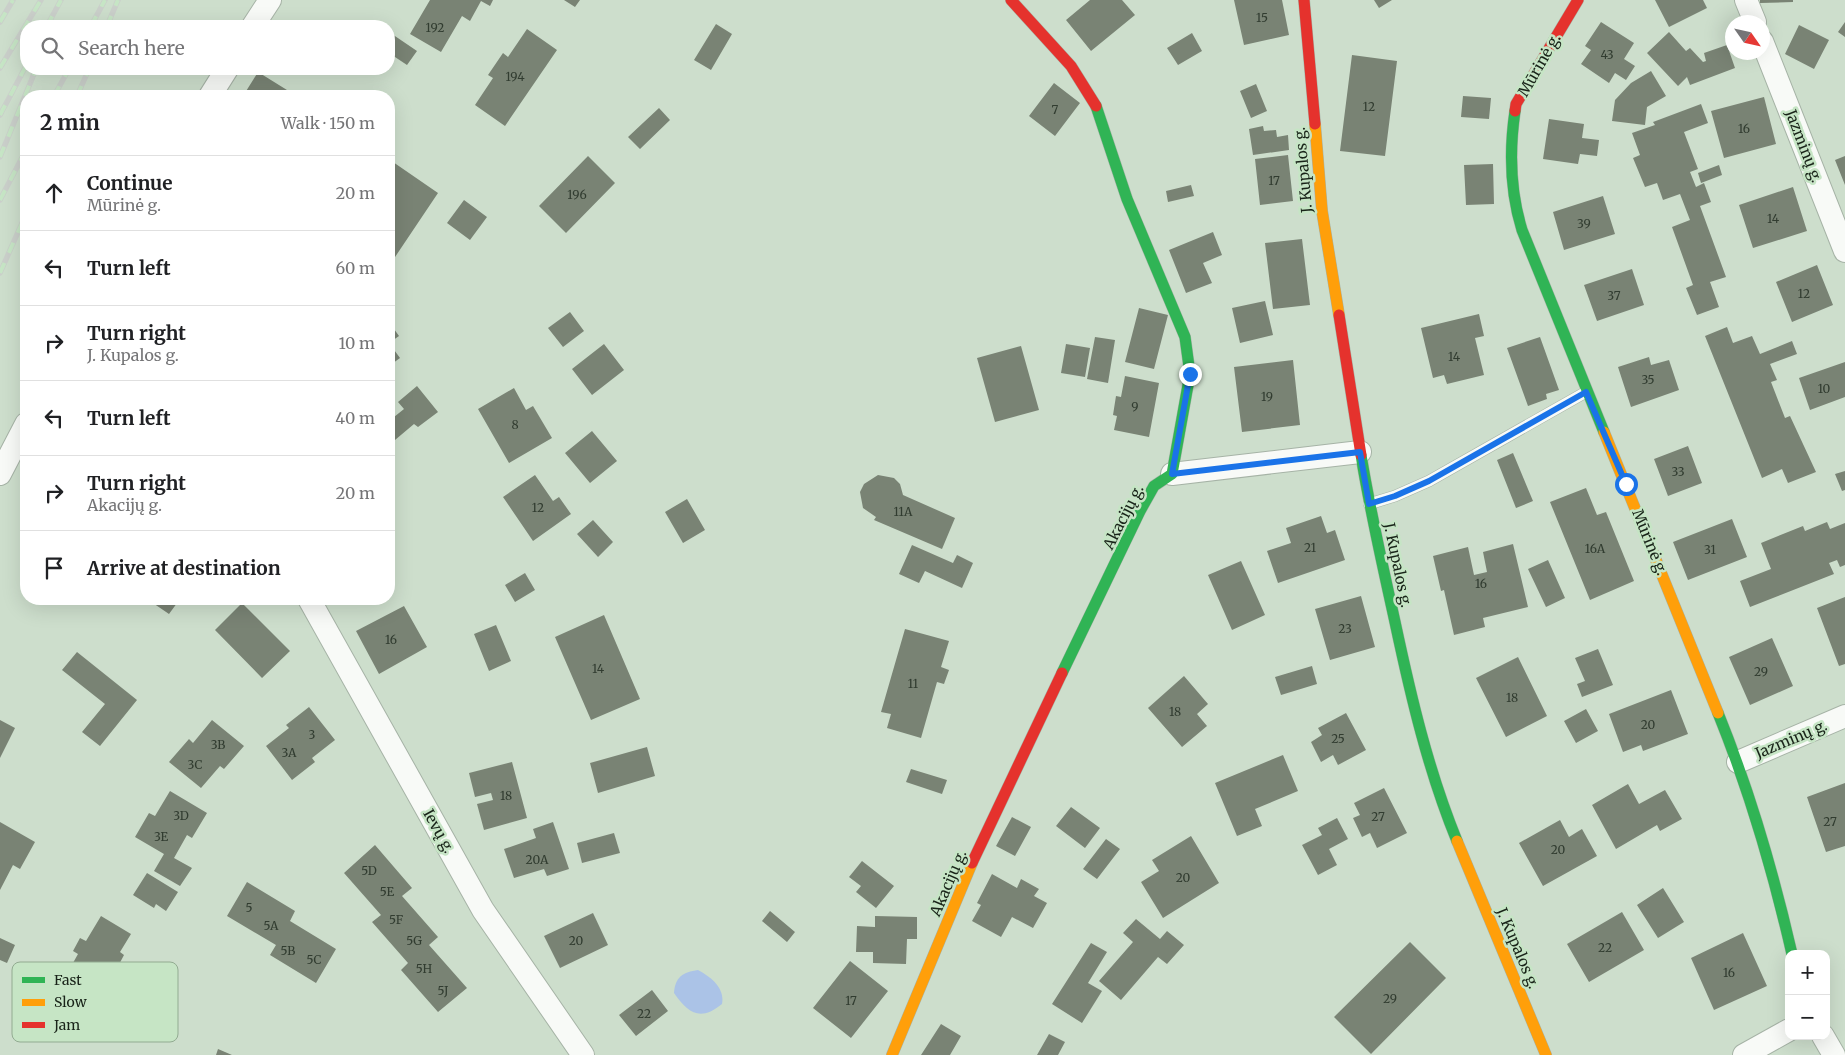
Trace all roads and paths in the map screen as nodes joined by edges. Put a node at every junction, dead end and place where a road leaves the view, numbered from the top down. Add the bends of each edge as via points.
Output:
1 (270, 0) edge
2 (1011, 0) edge
3 (1304, 0) edge
4 (1578, 0) edge
5 (1746, 0) edge
6 (1752, 15) edge
7 (257, 20) edge
8 (1770, 60) edge
9 (223, 75) edge
10 (214, 90) edge
11 (1845, 250) edge
12 (1586, 392) junction
13 (20, 436) edge
14 (1360, 452) junction
15 (0, 474) edge
16 (1172, 474) junction
17 (1369, 504) junction
18 (312, 605) edge
19 (1845, 716) edge
20 (1738, 762) junction
21 (1791, 950) edge
22 (1785, 1032) edge
23 (1825, 1040) edge
24 (582, 1055) edge
25 (892, 1055) edge
26 (1546, 1055) edge
27 (1744, 1055) edge
28 (1834, 1055) edge

1 - 7 street
2 - 16 street via 1071,66 1096,107 1127,199 1185,337 1190,374
3 - 14 street, J. Kupalos g. via 1322,211
4 - 12 street, Mūrinė g. via 1516,104 1510,144 1514,203 1522,230
5 - 6 street
8 - 11 street, Jazminų g.
9 - 10 street
12 - 17 lane via 1429,481
12 - 20 street, Mūrinė g.
13 - 15 street
14 - 16 street
14 - 17 street, J. Kupalos g.
16 - 25 street, Akacijų g. via 1154,486 1140,511 972,862
17 - 26 street, J. Kupalos g. via 1418,728 1442,804
18 - 24 street, Ievų g. via 483,910
19 - 20 street, Jazminų g.
20 - 21 street, Mūrinė g. via 1774,874
22 - 27 street
23 - 28 street

